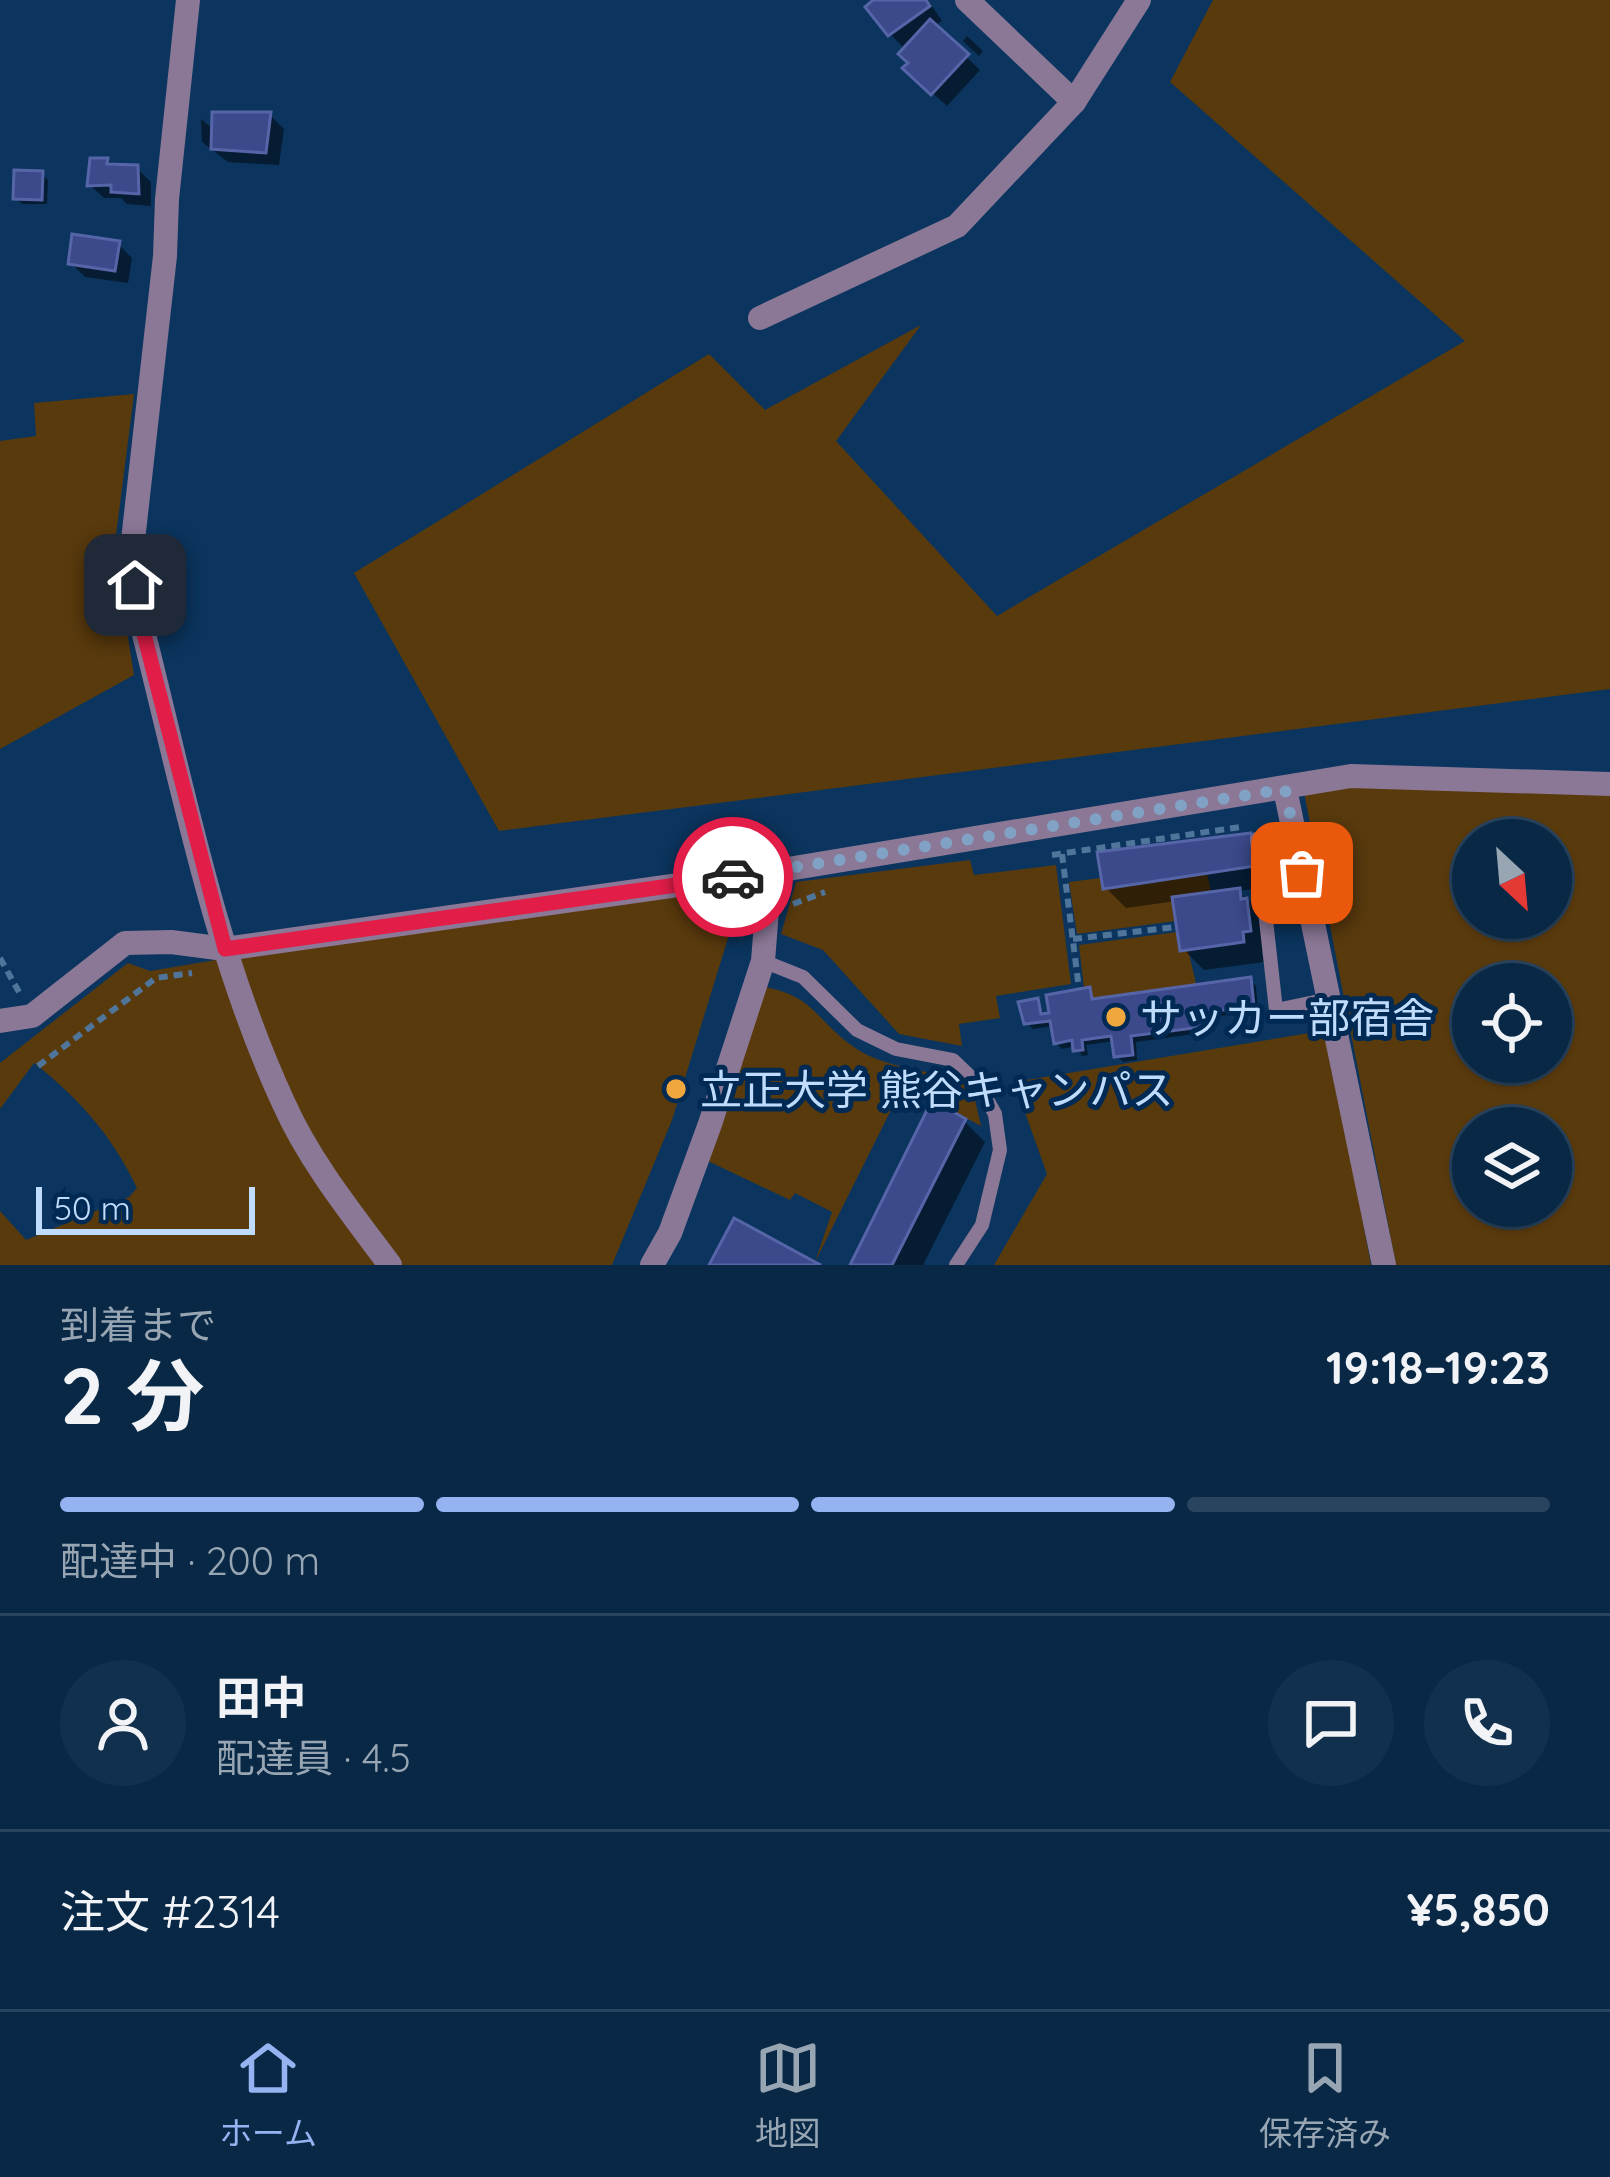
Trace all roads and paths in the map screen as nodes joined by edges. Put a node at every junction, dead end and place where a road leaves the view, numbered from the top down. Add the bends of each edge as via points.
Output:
1 (188, 0) edge
2 (967, 0) edge
3 (1139, 0) edge
4 (1073, 102) junction
5 (760, 318) dead end
6 (1610, 784) edge
7 (1285, 789) junction
8 (1252, 832) joint
9 (1062, 854) junction
10 (1041, 857) dead end
11 (770, 872) junction
12 (827, 891) dead end
13 (767, 913) junction
14 (1177, 927) dead end
15 (1073, 939) junction
16 (0, 958) edge
17 (228, 958) junction
18 (763, 961) junction
19 (1079, 989) dead end
20 (1329, 999) junction
21 (32, 1016) junction
22 (0, 1021) edge
23 (38, 1066) dead end
24 (390, 1265) edge
25 (652, 1265) edge
26 (956, 1265) edge
27 (1384, 1265) edge

1 - 17 street via 131,558
2 - 4 street
3 - 4 street
4 - 5 street via 958,226
6 - 7 street via 1351,776
7 - 11 street
7 - 20 street
8 - 9 path
8 - 20 lane via 1276,1010
9 - 10 path
9 - 15 path
11 - 13 street
11 - 17 street
12 - 13 path
13 - 18 street
14 - 15 path
15 - 19 path
16 - 21 path
17 - 21 street via 171,942 125,943
17 - 23 path via 155,978
17 - 24 street via 285,1108
18 - 25 street via 710,1124
18 - 26 lane via 803,977 857,1030 896,1049 953,1060 979,1085 995,1114 1000,1150 982,1225
20 - 27 street
21 - 22 street

